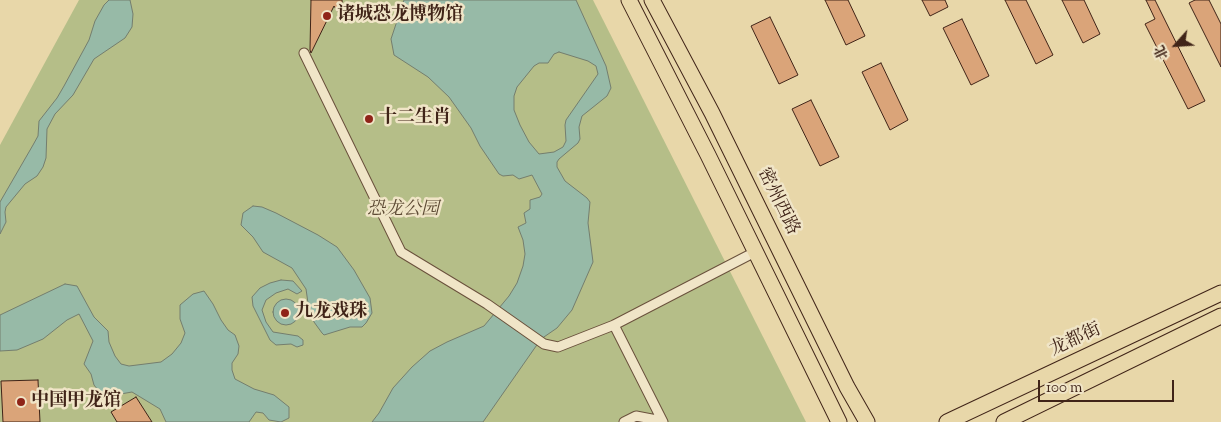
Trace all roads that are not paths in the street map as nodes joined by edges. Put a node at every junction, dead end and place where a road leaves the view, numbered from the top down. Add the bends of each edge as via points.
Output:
1 (629, 0) edge
2 (652, 0) edge
3 (304, 53) dead end
4 (755, 252) junction
5 (1221, 293) edge
6 (1221, 316) edge
7 (614, 325) junction
8 (624, 422) edge
9 (662, 422) edge
10 (839, 422) edge
11 (866, 422) edge
12 (947, 422) edge
13 (1004, 422) edge

1 - 4 main road
2 - 11 main road, 密州西路
3 - 7 street via 401,252 487,304 544,344 558,347
4 - 7 street
4 - 10 main road
5 - 12 main road, 龙都街
6 - 13 main road
7 - 9 street
8 - 9 street via 636,416

